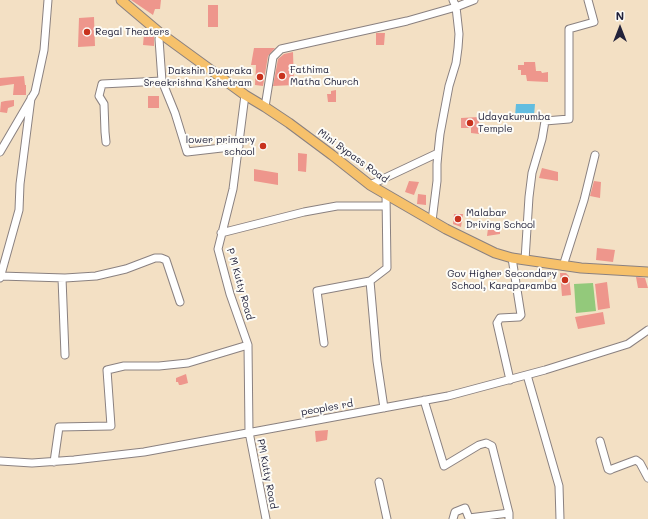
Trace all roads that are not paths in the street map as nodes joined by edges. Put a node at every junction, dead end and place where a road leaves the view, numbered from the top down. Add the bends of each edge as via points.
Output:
1 (48, 0) edge
2 (121, 0) edge
3 (474, 0) edge
4 (588, 0) edge
5 (455, 3) edge
6 (160, 33) junction
7 (162, 81) junction
8 (245, 95) junction
9 (31, 98) junction
10 (266, 107) junction
11 (106, 142) dead end
12 (239, 146) junction
13 (0, 152) edge
14 (438, 153) junction
15 (595, 156) dead end
16 (370, 185) junction
17 (386, 194) junction
18 (386, 206) junction
19 (432, 220) junction
20 (221, 233) junction
21 (512, 258) junction
22 (525, 260) junction
23 (563, 266) junction
24 (648, 272) edge
25 (0, 277) edge
26 (62, 278) junction
27 (370, 281) junction
28 (180, 302) dead end
29 (648, 330) edge
30 (324, 343) dead end
31 (248, 345) junction
32 (65, 355) dead end
33 (527, 375) junction
34 (510, 380) junction
35 (424, 400) junction
36 (384, 408) junction
37 (249, 432) junction
38 (600, 441) dead end
39 (0, 461) edge
40 (54, 462) junction
41 (648, 478) edge
42 (379, 482) dead end
43 (509, 516) edge
44 (266, 519) edge
45 (387, 519) edge
46 (453, 519) edge
47 (560, 519) edge

1 - 9 street via 44,50
2 - 6 main road, Mini Bypass Road
3 - 5 street
4 - 22 street via 594,22 569,29 569,119 545,122 532,173
5 - 10 street via 407,21 281,49 273,57
5 - 14 street via 458,48
6 - 7 street
6 - 8 main road, Mini Bypass Road
7 - 11 street via 102,84 99,96 104,104
7 - 12 street via 187,152
8 - 10 main road, Mini Bypass Road
8 - 12 street, P M Kutty Road
9 - 13 street
9 - 25 street via 19,210
10 - 16 main road, Mini Bypass Road
12 - 20 street, P M Kutty Road
14 - 16 street
14 - 19 street
15 - 23 street
16 - 17 main road, Mini Bypass Road
17 - 18 street
17 - 19 main road, Mini Bypass Road
18 - 20 street via 337,206
18 - 27 street via 387,268
19 - 21 main road, Mini Bypass Road via 495,253
20 - 31 street, P M Kutty Road via 218,249
21 - 22 main road, Mini Bypass Road
21 - 34 street via 521,315 500,318 497,323
22 - 23 main road, Mini Bypass Road
23 - 24 main road, Mini Bypass Road
25 - 26 street
26 - 28 street via 96,276 161,258 166,260
26 - 32 street
27 - 30 street via 317,291
27 - 36 street
29 - 33 street, peoples rd via 628,344
31 - 37 street, P M Kutty Road
31 - 40 street via 188,363 124,366 107,370 111,426 59,427
33 - 34 street, peoples rd
33 - 47 street via 559,486
34 - 35 street, peoples rd
35 - 36 street, peoples rd
35 - 43 street via 444,466 479,445 486,443 492,446
36 - 37 street, peoples rd
37 - 40 street, peoples rd via 144,452
37 - 44 street, PM Kutty Road
38 - 41 street via 608,469 636,460
39 - 40 street, peoples rd
42 - 45 street
43 - 46 street via 469,518 465,508 455,512

